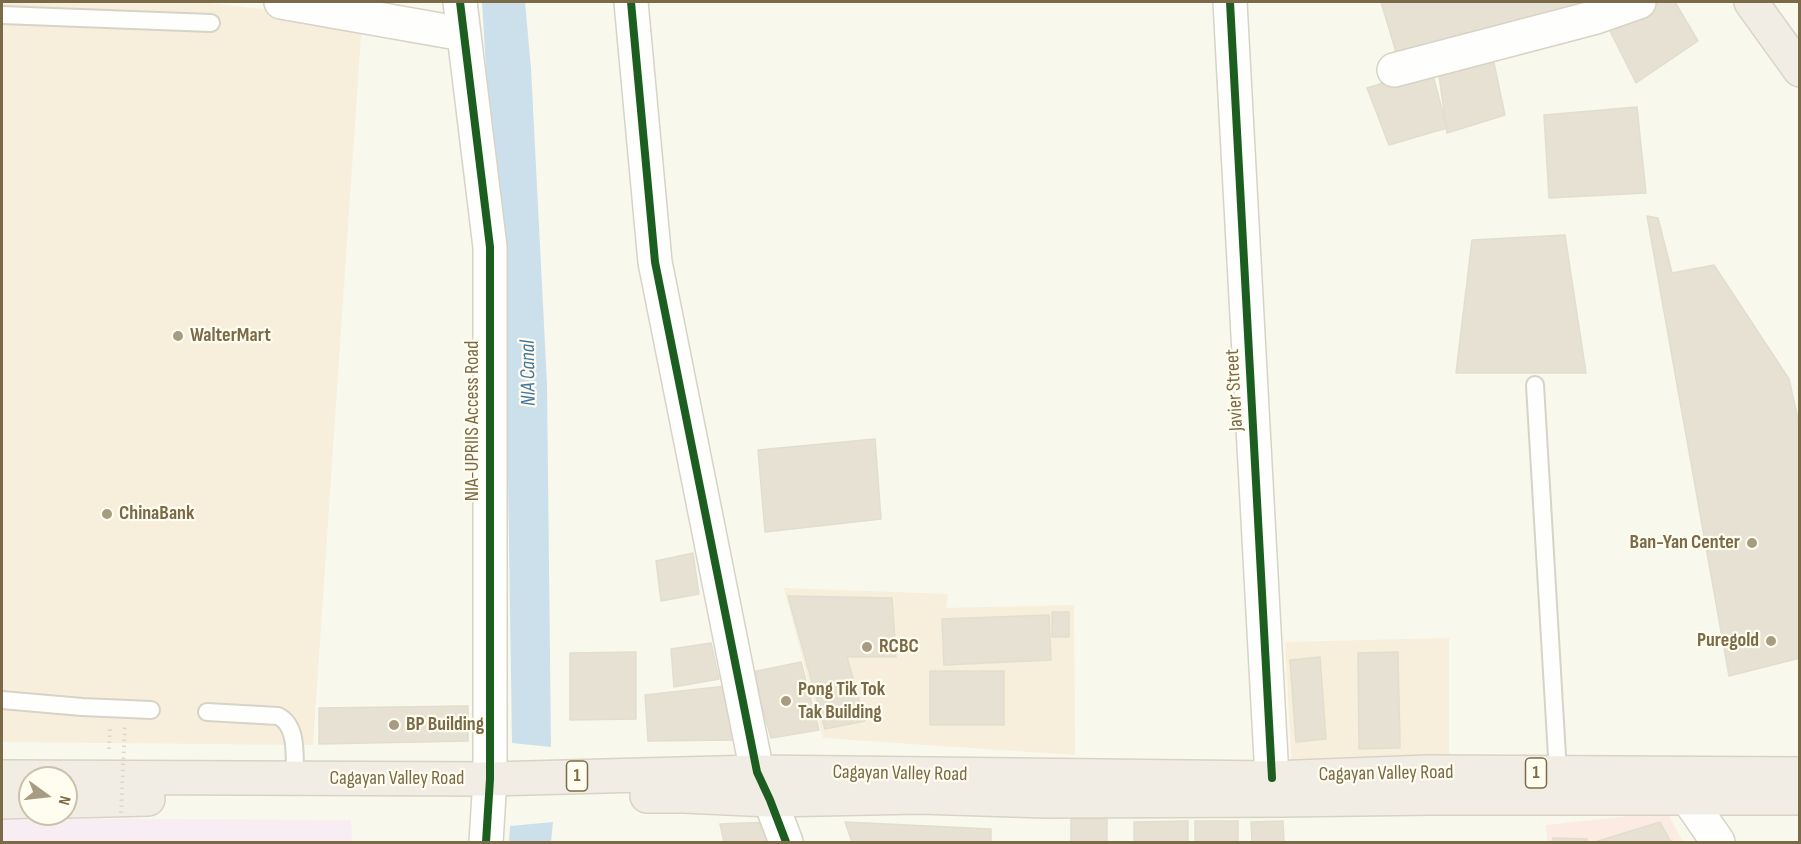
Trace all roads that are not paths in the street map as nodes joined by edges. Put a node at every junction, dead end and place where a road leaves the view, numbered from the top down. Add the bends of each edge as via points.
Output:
1 (281, 2) edge
2 (460, 2) edge
3 (631, 2) edge
4 (1230, 2) edge
5 (1639, 2) edge
6 (1751, 2) edge
7 (2, 15) edge
8 (212, 23) dead end
9 (463, 34) junction
10 (1394, 70) dead end
11 (1800, 70) edge
12 (1535, 384) dead end
13 (2, 700) edge
14 (151, 710) dead end
15 (207, 712) dead end
16 (1558, 773) junction
17 (1800, 774) edge
18 (2, 777) edge
19 (1272, 778) junction
20 (295, 779) junction
21 (763, 786) junction
22 (1678, 786) junction
23 (490, 789) junction
24 (1800, 798) edge
25 (18, 801) edge
26 (78, 801) edge
27 (2, 802) edge
28 (486, 843) edge
29 (786, 843) edge
30 (1718, 843) edge

1 - 9 street
2 - 9 street, NIA-UPRIIS Access Road
3 - 21 street via 655,262
4 - 19 street, Javier Street
5 - 10 street
6 - 11 highway
7 - 8 lane
9 - 23 street, NIA-UPRIIS Access Road via 490,247
12 - 16 lane
13 - 14 lane
15 - 20 lane via 278,716 286,720 292,730
16 - 19 highway, Cagayan Valley Road / 1 via 1428,772
16 - 22 highway, Cagayan Valley Road / 1
17 - 22 highway, Cagayan Valley Road / 1
18 - 20 highway, Cagayan Valley Road / 1
19 - 21 highway, Cagayan Valley Road / 1
20 - 23 highway, Cagayan Valley Road / 1
21 - 22 highway, Cagayan Valley Road / 1 via 1045,801
21 - 23 highway, Cagayan Valley Road / 1 via 684,796
21 - 29 street
22 - 24 highway, Cagayan Valley Road / 1
22 - 30 street
23 - 26 highway, Cagayan Valley Road / 1
23 - 28 street, NIA-UPRIIS Access Road
25 - 27 highway

